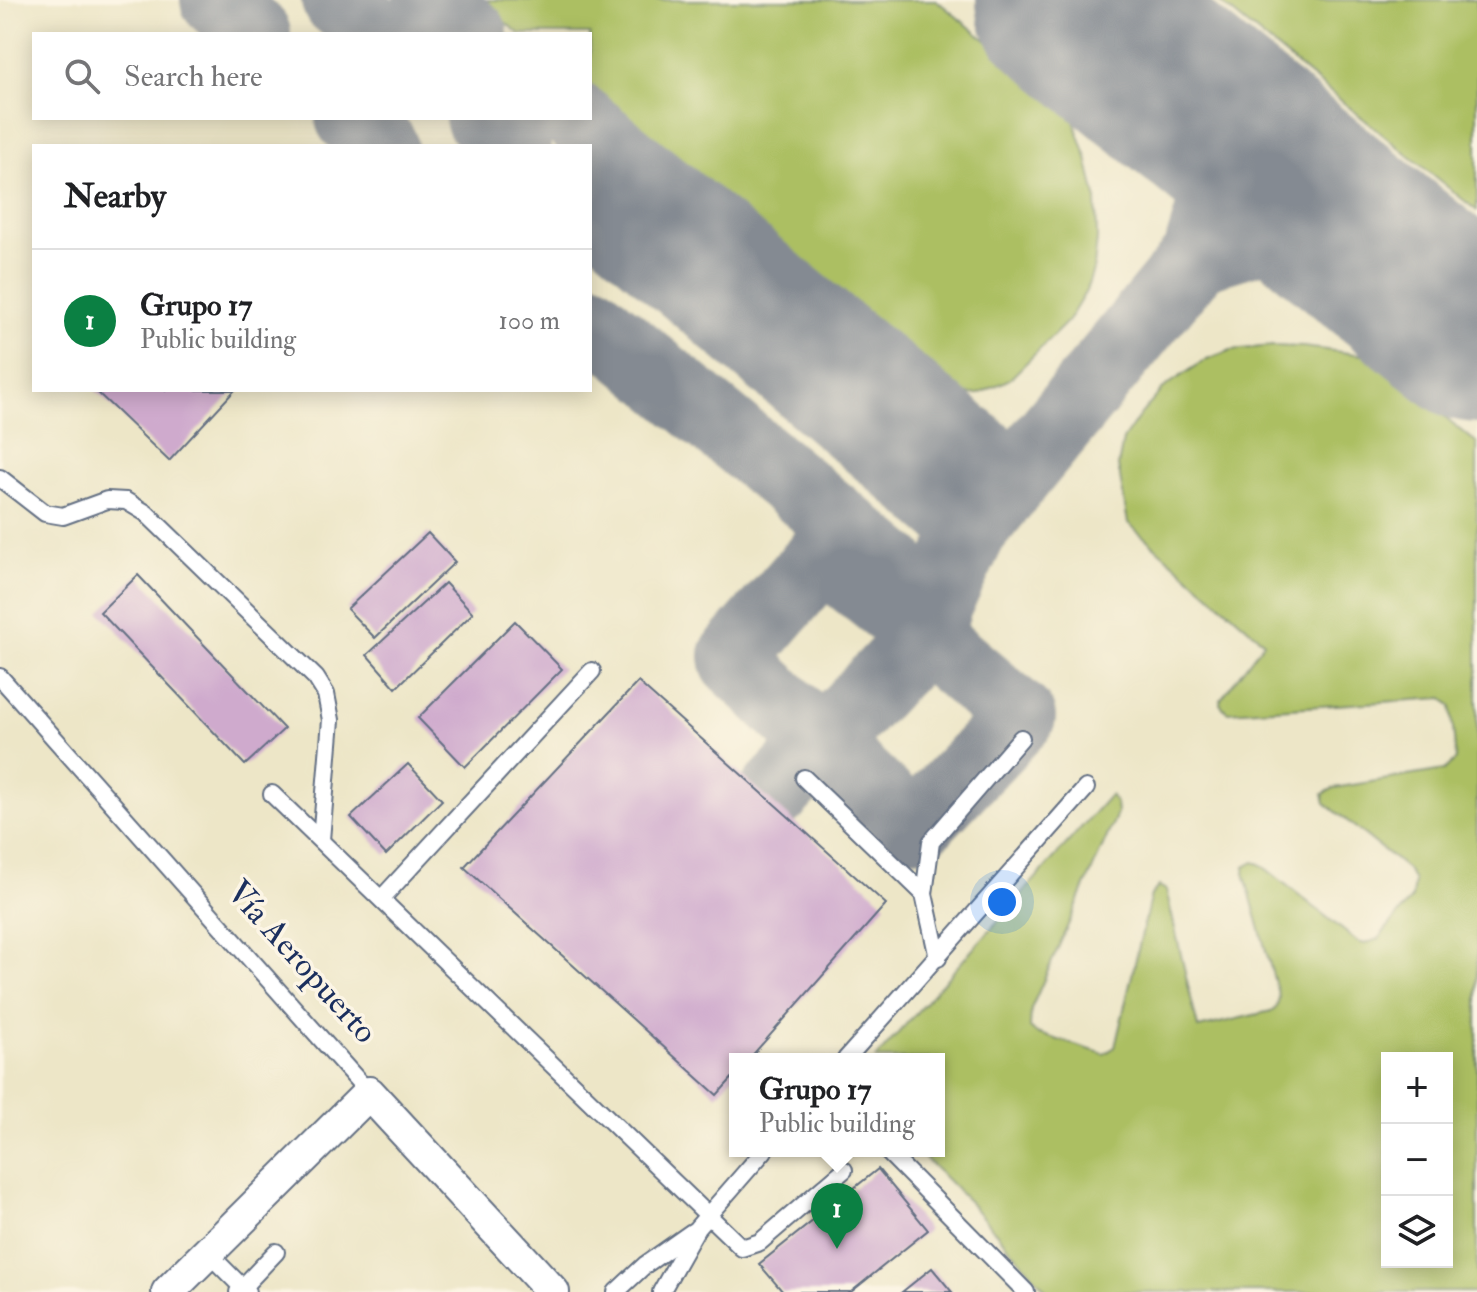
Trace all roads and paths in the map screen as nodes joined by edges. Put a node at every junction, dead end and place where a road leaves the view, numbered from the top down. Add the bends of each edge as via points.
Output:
1 (3, 487) edge
2 (592, 671) dead end
3 (0, 677) edge
4 (1021, 738) dead end
5 (804, 778) dead end
6 (1086, 788) dead end
7 (272, 794) dead end
8 (321, 840) junction
9 (924, 894) junction
10 (382, 898) junction
11 (938, 958) junction
12 (851, 1053) edge
13 (369, 1093) junction
14 (759, 1157) edge
15 (893, 1157) edge
16 (844, 1170) dead end
17 (708, 1215) junction
18 (697, 1228) junction
19 (276, 1252) dead end
20 (208, 1253) junction
21 (242, 1290) edge
22 (168, 1292) edge
23 (553, 1292) edge
24 (616, 1292) edge
25 (661, 1292) edge
26 (1026, 1292) edge

1 - 8 lane via 45,513 63,516 107,500 126,501 146,513 316,678 326,694 331,720
2 - 10 lane
3 - 13 lane, Vía Aeropuerto
4 - 9 lane via 931,842
5 - 9 lane
6 - 11 lane
7 - 8 lane
8 - 10 lane
9 - 11 lane
10 - 17 lane
11 - 12 lane
13 - 20 street
13 - 23 street, Vía Aeropuerto
14 - 17 lane
15 - 26 lane
16 - 17 lane via 749,1247 742,1248
17 - 18 lane
18 - 24 lane
18 - 25 lane
19 - 21 lane
20 - 21 lane
20 - 22 street

